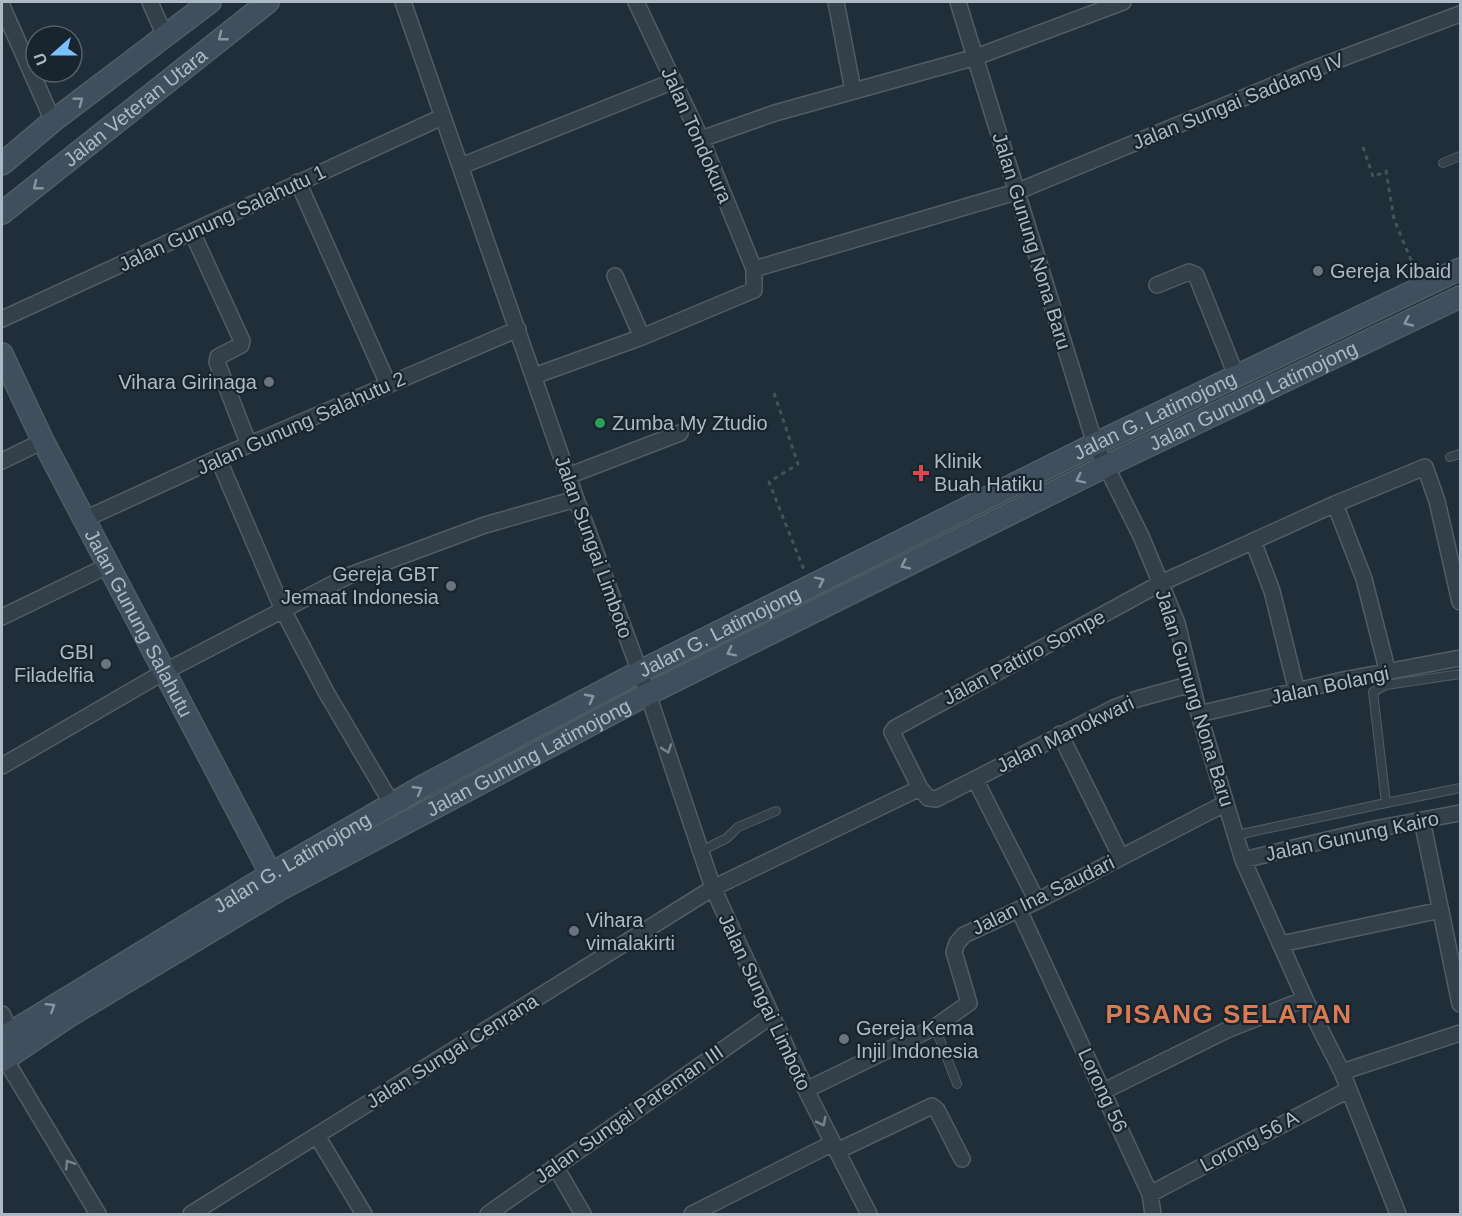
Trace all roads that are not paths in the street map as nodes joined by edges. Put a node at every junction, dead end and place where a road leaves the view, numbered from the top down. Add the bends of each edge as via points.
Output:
1 (150, 2) edge
2 (210, 2) edge
3 (403, 2) edge
4 (636, 2) edge
5 (836, 2) edge
6 (958, 2) edge
7 (1123, 2) edge
8 (2, 6) edge
9 (254, 6) edge
10 (1461, 14) edge
11 (165, 36) junction
12 (976, 57) junction
13 (674, 81) junction
14 (853, 90) junction
15 (442, 117) junction
16 (53, 121) junction
17 (701, 139) junction
18 (1461, 156) edge
19 (1443, 163) dead end
20 (2, 164) edge
21 (461, 166) junction
22 (298, 182) junction
23 (1016, 192) junction
24 (2, 213) edge
25 (192, 232) junction
26 (754, 269) junction
27 (1461, 269) edge
28 (615, 276) dead end
29 (1156, 285) dead end
30 (1461, 297) edge
31 (2, 319) edge
32 (518, 329) junction
33 (642, 337) junction
34 (2, 354) edge
35 (1236, 375) junction
36 (534, 376) junction
37 (388, 384) junction
38 (680, 433) dead end
39 (44, 441) junction
40 (1095, 444) junction
41 (249, 445) junction
42 (1461, 454) edge
43 (1450, 457) dead end
44 (218, 458) junction
45 (2, 461) edge
46 (1106, 466) junction
47 (568, 476) junction
48 (576, 499) junction
49 (1335, 504) junction
50 (85, 519) junction
51 (1253, 541) junction
52 (109, 565) junction
53 (1161, 583) junction
54 (1461, 602) edge
55 (283, 610) junction
56 (2, 617) edge
57 (1461, 658) edge
58 (164, 672) junction
59 (639, 672) junction
60 (1388, 673) junction
61 (1461, 674) edge
62 (1192, 684) junction
63 (1297, 692) junction
64 (648, 694) junction
65 (1199, 714) junction
66 (1060, 734) junction
67 (2, 766) edge
68 (975, 778) junction
69 (920, 788) junction
70 (1461, 788) edge
71 (1386, 803) junction
72 (392, 804) junction
73 (1226, 804) junction
74 (776, 812) dead end
75 (1461, 813) edge
76 (1422, 820) junction
77 (1237, 835) junction
78 (701, 851) junction
79 (1120, 857) junction
80 (1243, 860) junction
81 (275, 882) junction
82 (713, 888) junction
83 (1037, 902) junction
84 (1020, 910) junction
85 (1441, 910) junction
86 (1281, 944) junction
87 (1305, 999) junction
88 (1461, 1004) edge
89 (771, 1016) junction
90 (935, 1027) junction
91 (1461, 1033) edge
92 (6, 1044) edge
93 (1342, 1072) junction
94 (957, 1084) dead end
95 (806, 1090) junction
96 (1104, 1090) junction
97 (1348, 1090) junction
98 (317, 1136) junction
99 (835, 1147) junction
100 (962, 1159) dead end
101 (555, 1166) junction
102 (1150, 1194) junction
103 (98, 1215) edge
104 (191, 1215) edge
105 (364, 1215) edge
106 (488, 1215) edge
107 (583, 1215) edge
108 (692, 1215) edge
109 (868, 1215) edge
110 (1153, 1215) edge
111 (1398, 1215) edge

1 - 11 street
2 - 11 main road, Jalan Veteran Utara
3 - 15 street, Jalan Sungai Limboto
4 - 13 street, Jalan Tondokura
5 - 14 street
6 - 12 street, Jalan Gunung Nona Baru
7 - 12 street
8 - 16 street
9 -> 24 main road, Jalan Veteran Utara
10 - 23 street, Jalan Sungai Saddang IV via 1308,71
16 -> 11 main road, Jalan Veteran Utara
12 - 14 street
12 - 23 street, Jalan Gunung Nona Baru
13 - 17 street, Jalan Tondokura
13 - 21 street
14 - 17 street
15 - 21 street, Jalan Sungai Limboto
15 - 22 street, Jalan Gunung Salahutu 1
16 - 20 main road, Jalan Veteran Utara
17 - 26 street, Jalan Tondokura
18 - 19 lane
21 - 32 street, Jalan Sungai Limboto
22 - 25 street, Jalan Gunung Salahutu 1
22 - 37 street
23 - 26 street, Jalan Sungai Saddang IV
23 - 40 street, Jalan Gunung Nona Baru
25 - 31 street, Jalan Gunung Salahutu 1
25 - 41 street via 242,341 217,362
26 - 33 street via 754,290 745,296
27 - 35 main road, Jalan G. Latimojong
28 - 33 street
29 - 35 street via 1189,272 1196,275
30 -> 46 main road, Jalan Gunung Latimojong
32 - 36 street, Jalan Sungai Limboto
32 - 37 street, Jalan Gunung Salahutu 2
33 - 36 street
34 - 39 main road, Jalan Gunung Salahutu
35 - 40 main road, Jalan G. Latimojong
36 - 47 street, Jalan Sungai Limboto
37 - 41 street, Jalan Gunung Salahutu 2
38 - 47 street
39 - 45 street
39 - 50 main road, Jalan Gunung Salahutu
40 - 46 street, Jalan Gunung Nona Baru
59 -> 40 main road, Jalan G. Latimojong
41 - 44 street, Jalan Gunung Salahutu 2
42 - 43 lane
44 - 50 street, Jalan Gunung Salahutu 2
44 - 55 street
46 - 53 street, Jalan Gunung Nona Baru
46 -> 64 main road, Jalan Gunung Latimojong
47 - 48 street, Jalan Sungai Limboto
48 - 55 street via 485,525 348,576
48 - 59 street, Jalan Sungai Limboto
49 - 51 street, Jalan Pattiro Sompe
49 - 54 street, Jalan Pattiro Sompe via 1425,467
49 - 60 street via 1364,579
50 - 52 main road, Jalan Gunung Salahutu
51 - 53 street, Jalan Pattiro Sompe
51 - 63 street via 1275,602
52 - 56 street
52 - 58 main road, Jalan Gunung Salahutu
53 - 62 street, Jalan Gunung Nona Baru
53 - 69 street, Jalan Pattiro Sompe via 895,728 892,732
55 - 58 street
55 - 72 street
57 - 60 street, Jalan Bolangi
58 - 67 street
58 - 81 main road, Jalan Gunung Salahutu
59 - 64 street, Jalan Sungai Limboto
72 -> 59 main road, Jalan G. Latimojong
60 - 63 street, Jalan Bolangi
61 - 71 lane, Jalan Bolangi via 1386,685 1373,692
62 - 65 street, Jalan Gunung Nona Baru
62 - 66 street, Jalan Manokwari via 1137,699
63 - 65 street, Jalan Bolangi
64 -> 78 street, Jalan Sungai Limboto
64 - 81 main road, Jalan Gunung Latimojong
65 - 73 street, Jalan Gunung Nona Baru
66 - 68 street, Jalan Manokwari
66 - 79 street
68 - 69 street, Jalan Manokwari via 936,799 928,798
68 - 83 street
69 - 82 street
70 - 71 lane
71 - 77 lane
72 - 81 main road, Jalan G. Latimojong
73 - 77 street, Jalan Gunung Nona Baru
73 - 79 street, Jalan Ina Saudari
74 - 78 lane via 738,827 727,838
75 - 76 street, Jalan Gunung Kairo
76 - 80 street, Jalan Gunung Kairo
76 - 85 street
77 - 80 street, Jalan Gunung Nona Baru
78 - 82 street, Jalan Sungai Limboto
79 - 83 street, Jalan Ina Saudari
80 - 86 street, Jalan Gunung Nona Baru
81 - 92 main road, Jalan Gunung Latimojong
82 - 89 street, Jalan Sungai Limboto
82 - 98 street, Jalan Sungai Cenrana
83 - 84 street, Jalan Ina Saudari
84 - 90 street, Jalan Ina Saudari via 964,935 957,943 954,952 969,1003
84 - 96 street, Lorong 56
85 - 86 street
85 - 88 street
86 - 87 street, Jalan Gunung Nona Baru
87 - 93 street, Jalan Gunung Nona Baru
87 - 96 street via 1227,1030
89 - 95 street, Jalan Sungai Limboto
89 - 101 street, Jalan Sungai Pareman III
90 - 94 lane
90 - 95 street, Jalan Ina Saudari
91 - 93 street
103 -> 92 street
93 - 97 street, Jalan Gunung Nona Baru
95 -> 99 street, Jalan Sungai Limboto
96 - 102 street, Lorong 56
97 - 102 street, Lorong 56 A
97 - 111 street, Jalan Gunung Nona Baru
98 - 104 street, Jalan Sungai Cenrana
98 - 105 street
99 - 100 street via 932,1106 938,1110
99 - 108 street
99 - 109 street, Jalan Sungai Limboto
101 - 106 street, Jalan Sungai Pareman III
101 - 107 street
102 - 110 street, Lorong 56

